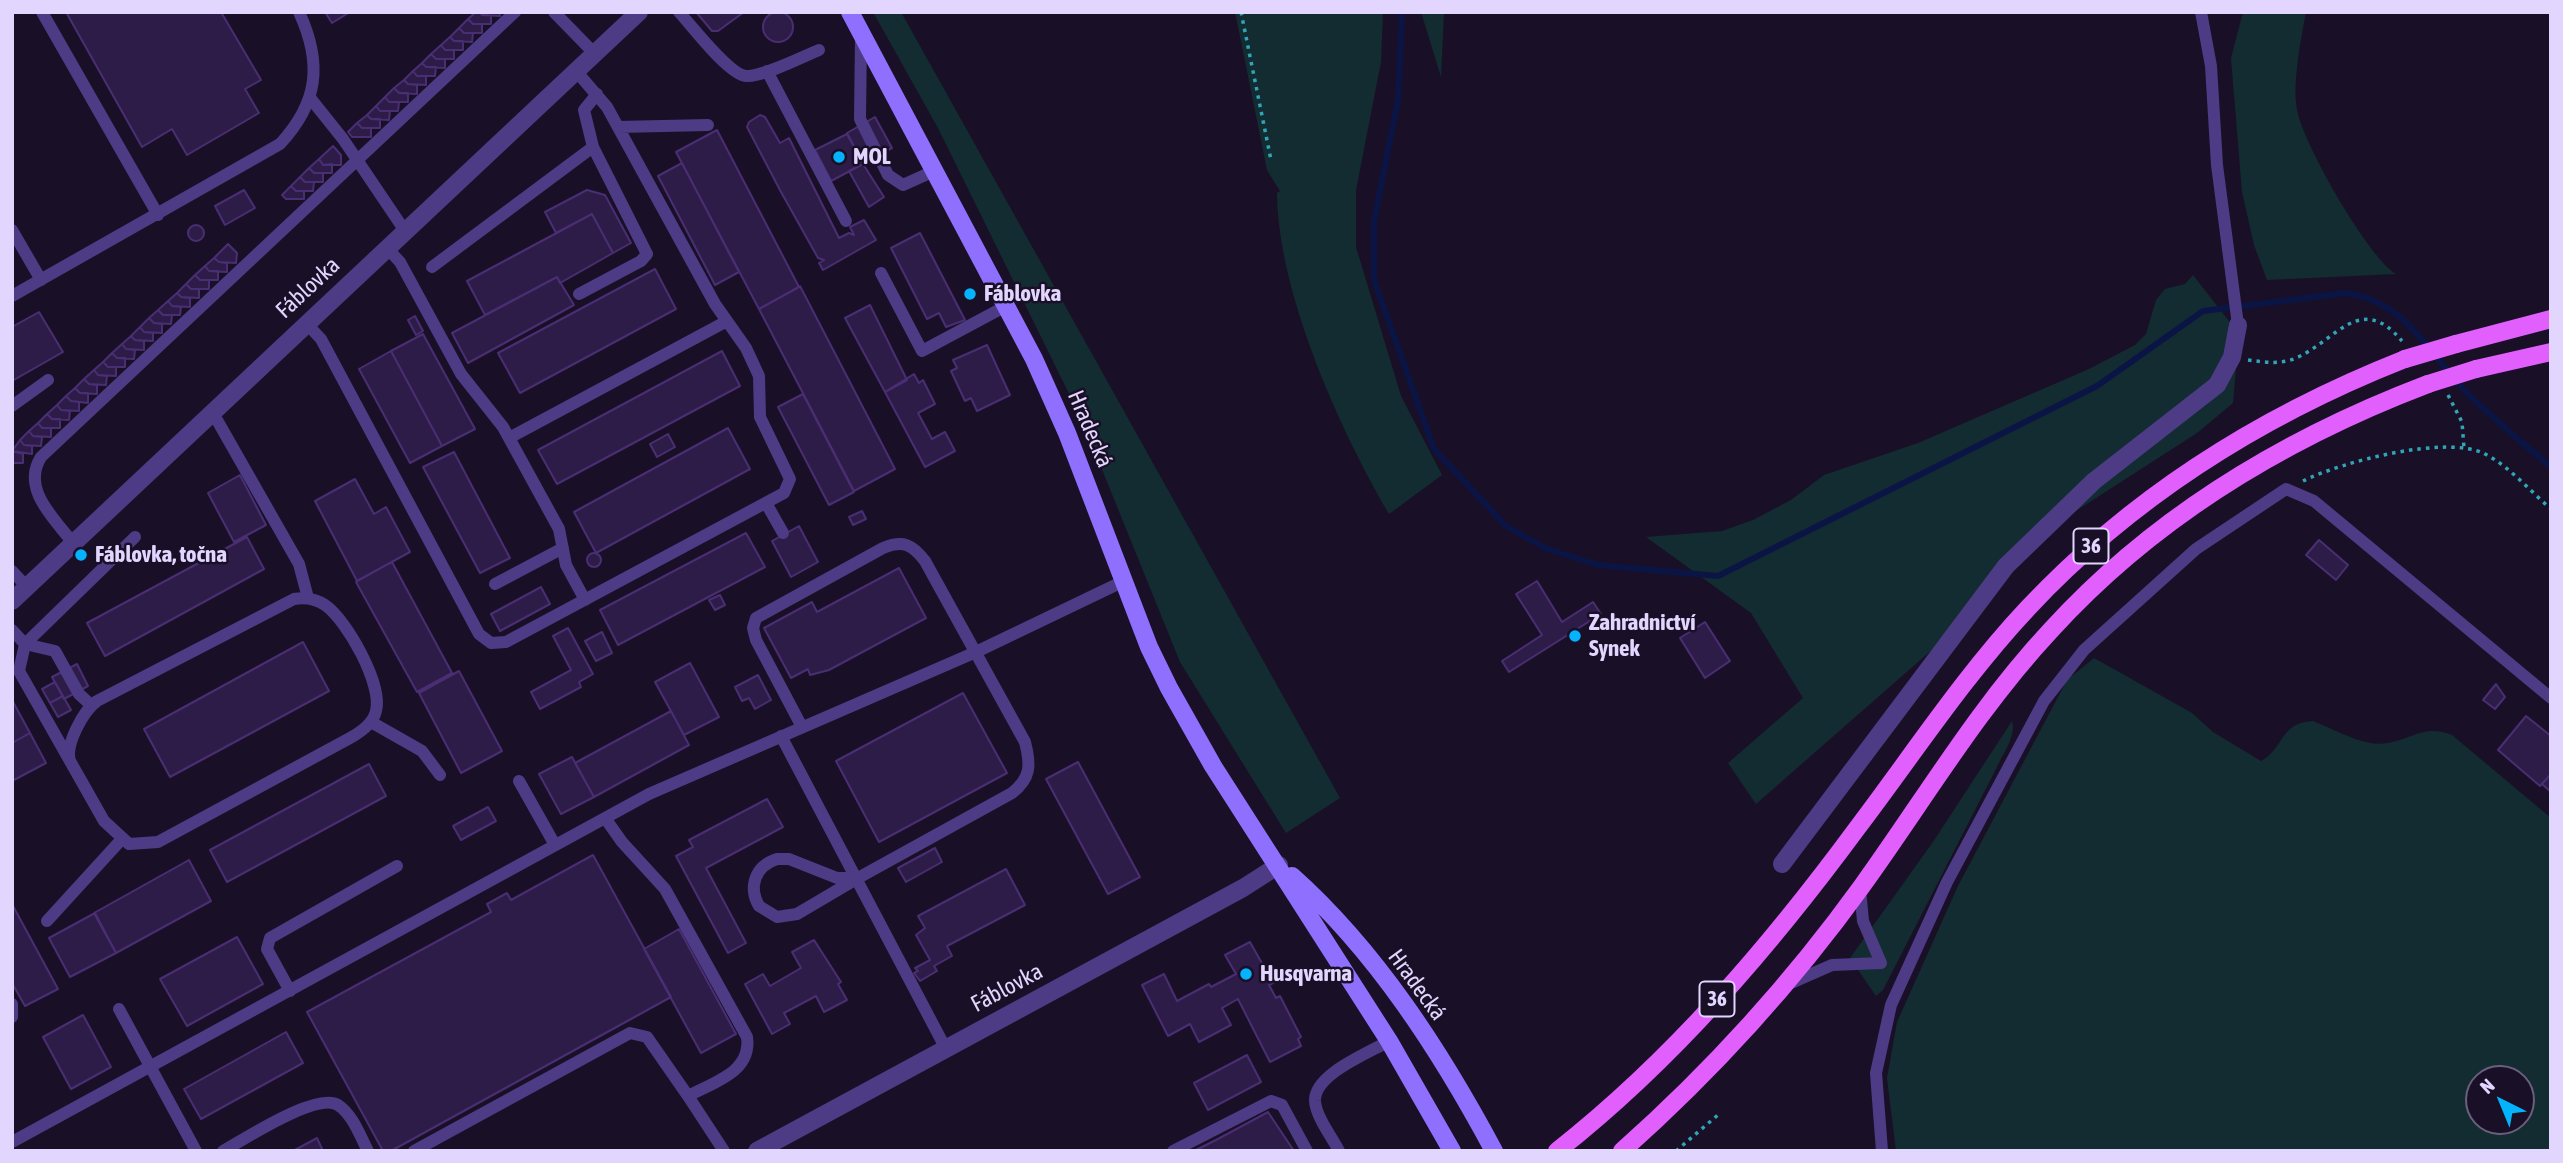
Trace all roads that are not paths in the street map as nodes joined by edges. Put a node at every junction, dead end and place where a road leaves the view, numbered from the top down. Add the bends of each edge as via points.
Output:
1 (42, 12) edge
2 (299, 12) edge
3 (515, 12) edge
4 (554, 12) edge
5 (639, 12) edge
6 (679, 12) edge
7 (850, 12) edge
8 (2201, 12) edge
9 (861, 32) junction
10 (819, 50) dead end
11 (595, 54) junction
12 (576, 71) junction
13 (766, 71) junction
14 (597, 94) junction
15 (311, 99) junction
16 (708, 125) dead end
17 (618, 127) junction
18 (593, 147) junction
19 (357, 160) junction
20 (934, 171) junction
21 (158, 215) junction
22 (846, 221) dead end
23 (12, 229) edge
24 (405, 232) junction
25 (387, 248) junction
26 (432, 267) dead end
27 (881, 273) dead end
28 (41, 280) junction
29 (579, 294) dead end
30 (12, 296) edge
31 (1006, 306) junction
32 (2551, 319) edge
33 (727, 321) junction
34 (306, 323) junction
35 (2238, 325) joint
36 (2551, 352) edge
37 (48, 380) dead end
38 (12, 405) edge
39 (218, 420) dead end
40 (509, 438) junction
41 (766, 503) junction
42 (783, 533) dead end
43 (135, 537) dead end
44 (73, 543) junction
45 (564, 548) junction
46 (12, 571) edge
47 (1124, 581) junction
48 (495, 584) dead end
49 (27, 587) junction
50 (308, 598) junction
51 (585, 600) junction
52 (12, 601) edge
53 (12, 631) edge
54 (25, 644) junction
55 (976, 652) junction
56 (2551, 698) edge
57 (92, 705) junction
58 (371, 722) junction
59 (802, 727) junction
60 (781, 736) junction
61 (69, 761) junction
62 (440, 775) dead end
63 (519, 781) dead end
64 (605, 818) junction
65 (121, 840) junction
66 (555, 845) junction
67 (1782, 864) dead end
68 (1279, 865) junction
69 (397, 866) dead end
70 (858, 877) junction
71 (1860, 889) junction
72 (47, 921) dead end
73 (1783, 987) junction
74 (290, 992) junction
75 (12, 1004) edge
76 (118, 1009) dead end
77 (12, 1017) edge
78 (1390, 1041) junction
79 (946, 1049) junction
80 (151, 1068) junction
81 (688, 1096) junction
82 (12, 1142) edge
83 (196, 1151) edge
84 (223, 1151) edge
85 (369, 1151) edge
86 (414, 1151) edge
87 (724, 1151) edge
88 (757, 1151) edge
89 (1173, 1151) edge
90 (1307, 1151) edge
91 (1339, 1151) edge
92 (1452, 1151) edge
93 (1494, 1151) edge
94 (1557, 1151) edge
95 (1622, 1151) edge
96 (1882, 1151) edge

1 - 21 lane
2 - 15 lane via 312,54
3 - 19 lane
4 - 11 lane
5 - 11 street, Fáblovka
6 - 13 lane via 737,73 750,76
7 - 9 main road, Hradecká
8 - 35 lane via 2211,66 2217,164
9 - 20 main road, Hradecká
9 - 20 lane via 860,119 888,176 902,185
10 - 13 lane
11 - 12 street, Fáblovka
12 - 14 lane
12 - 24 street, Fáblovka
13 - 22 lane
14 - 17 lane
14 - 18 lane via 584,110
15 - 19 lane
15 - 21 lane via 301,122 280,144
16 - 17 lane
17 - 33 lane
18 - 26 lane
18 - 29 lane via 647,254
19 - 24 lane
19 - 44 lane via 41,457 33,469 36,489
20 - 31 main road, Hradecká
21 - 28 lane
23 - 28 lane
24 - 25 street, Fáblovka
25 - 34 street, Fáblovka
25 - 40 lane via 400,262 461,374
27 - 31 lane via 922,351
28 - 30 lane
31 - 47 main road, Hradecká via 1067,433
32 - 94 main road, 36, bridge via 2405,359 2295,407 2224,447 2124,518 2066,569 1994,646 1829,866 1746,967 1666,1054 1604,1114
33 - 40 lane
33 - 41 lane via 756,368 760,417 790,479 784,493
34 - 44 street, Fáblovka
34 - 51 lane via 321,339 484,640 506,642
35 - 67 street via 2232,357 2217,385 2094,481 2006,566
36 - 71 main road, 36, bridge via 2428,384 2348,417 2274,454 2174,520 2052,628 1986,706
37 - 38 lane
39 - 50 lane via 299,564
40 - 45 lane via 559,529
41 - 42 lane
41 - 51 lane
43 - 54 lane
44 - 49 street, Fáblovka
45 - 48 lane
45 - 51 lane via 566,565
46 - 49 lane
47 - 55 lane
47 - 68 main road, Hradecká via 1175,698 1213,766
49 - 52 street, Fáblovka
50 - 57 lane via 281,603
50 - 58 lane via 335,614 365,663 377,703
53 - 54 lane
54 - 57 lane via 55,651 79,694
54 - 61 lane via 19,671
55 - 59 lane
55 - 59 lane via 918,551 904,543 883,548 765,611 754,623 756,640
55 - 70 lane via 1025,742 1029,773 1024,783
56 - 96 lane via 2324,508 2301,494 2286,489 2196,549 2084,650 2044,701 1947,882 1891,1005 1877,1073
57 - 61 lane via 69,747
58 - 62 lane via 422,751
58 - 65 lane via 350,738 158,842 138,845
59 - 60 lane
60 - 64 lane
60 - 70 lane
61 - 65 lane via 104,821
63 - 66 lane
64 - 66 lane
64 - 81 lane via 666,889 747,1037 746,1056 736,1070
65 - 72 lane
66 - 74 lane
68 - 78 main road, Hradecká
68 - 79 street, Fáblovka
68 - 93 main road, Hradecká via 1328,908 1410,1013
69 - 74 lane via 270,938 267,949
70 - 70 lane via 837,878 789,859 776,859 757,874 754,893 759,906 770,915 791,917
70 - 79 lane
71 - 73 main road, 36
71 - 73 lane via 1863,921 1881,963 1832,965
73 - 95 main road, 36 via 1682,1098
74 - 80 lane
75 - 77 lane
76 - 80 lane
78 - 91 lane via 1332,1073 1318,1088 1317,1107
78 - 92 main road, Hradecká
79 - 88 street, Fáblovka
80 - 82 lane
80 - 83 lane
81 - 86 lane via 654,1044 640,1033 630,1034
81 - 87 lane
84 - 85 lane via 324,1102 346,1112
89 - 90 lane via 1272,1101 1282,1105

